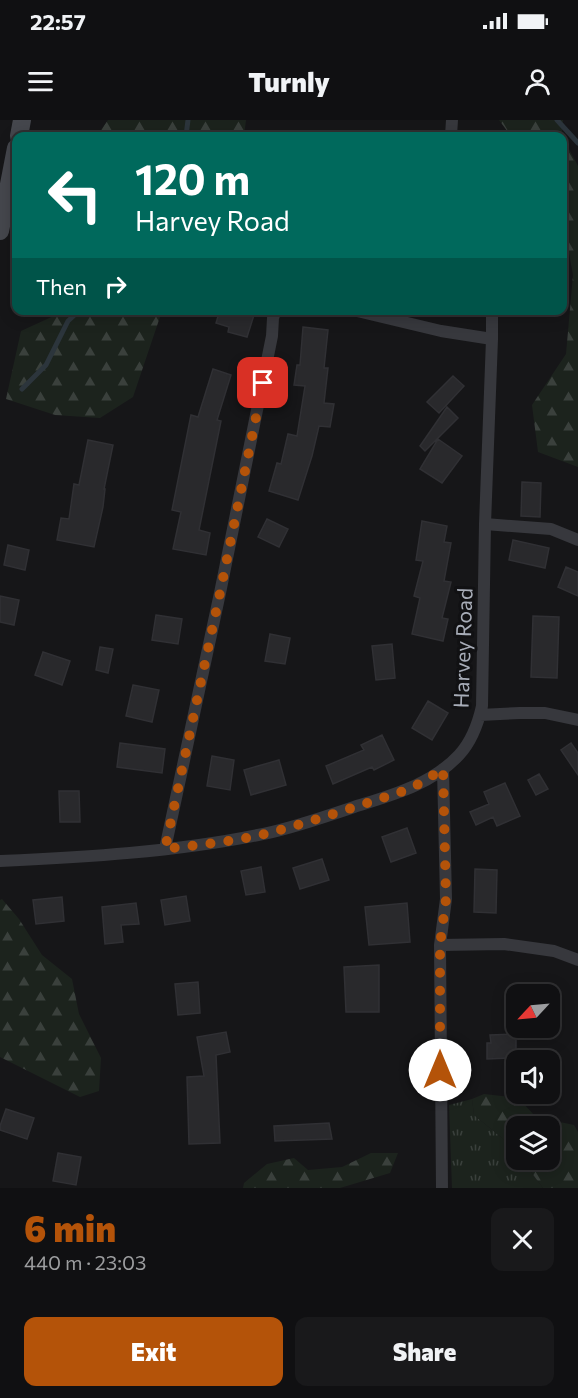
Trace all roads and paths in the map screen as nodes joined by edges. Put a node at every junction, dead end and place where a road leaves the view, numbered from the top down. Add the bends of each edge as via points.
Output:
1 (12, 169) edge
2 (0, 231) edge
3 (274, 315) edge
4 (374, 315) edge
5 (492, 315) edge
6 (492, 339) junction
7 (485, 524) junction
8 (578, 540) edge
9 (480, 715) junction
10 (578, 720) edge
11 (443, 769) junction
12 (165, 849) junction
13 (0, 861) edge
14 (440, 945) junction
15 (578, 960) edge
16 (442, 1188) edge

1 - 2 main road
3 - 12 street
4 - 6 street
5 - 6 street, Harvey Road
6 - 7 street, Harvey Road
7 - 8 street via 551,529
7 - 9 street, Harvey Road
9 - 10 street via 545,713
9 - 11 street, Harvey Road via 468,743
11 - 12 street, Harvey Road via 404,791 303,823 261,835
11 - 14 street via 446,899
12 - 13 street, Harvey Road
14 - 15 street via 504,944 554,951
14 - 16 street

